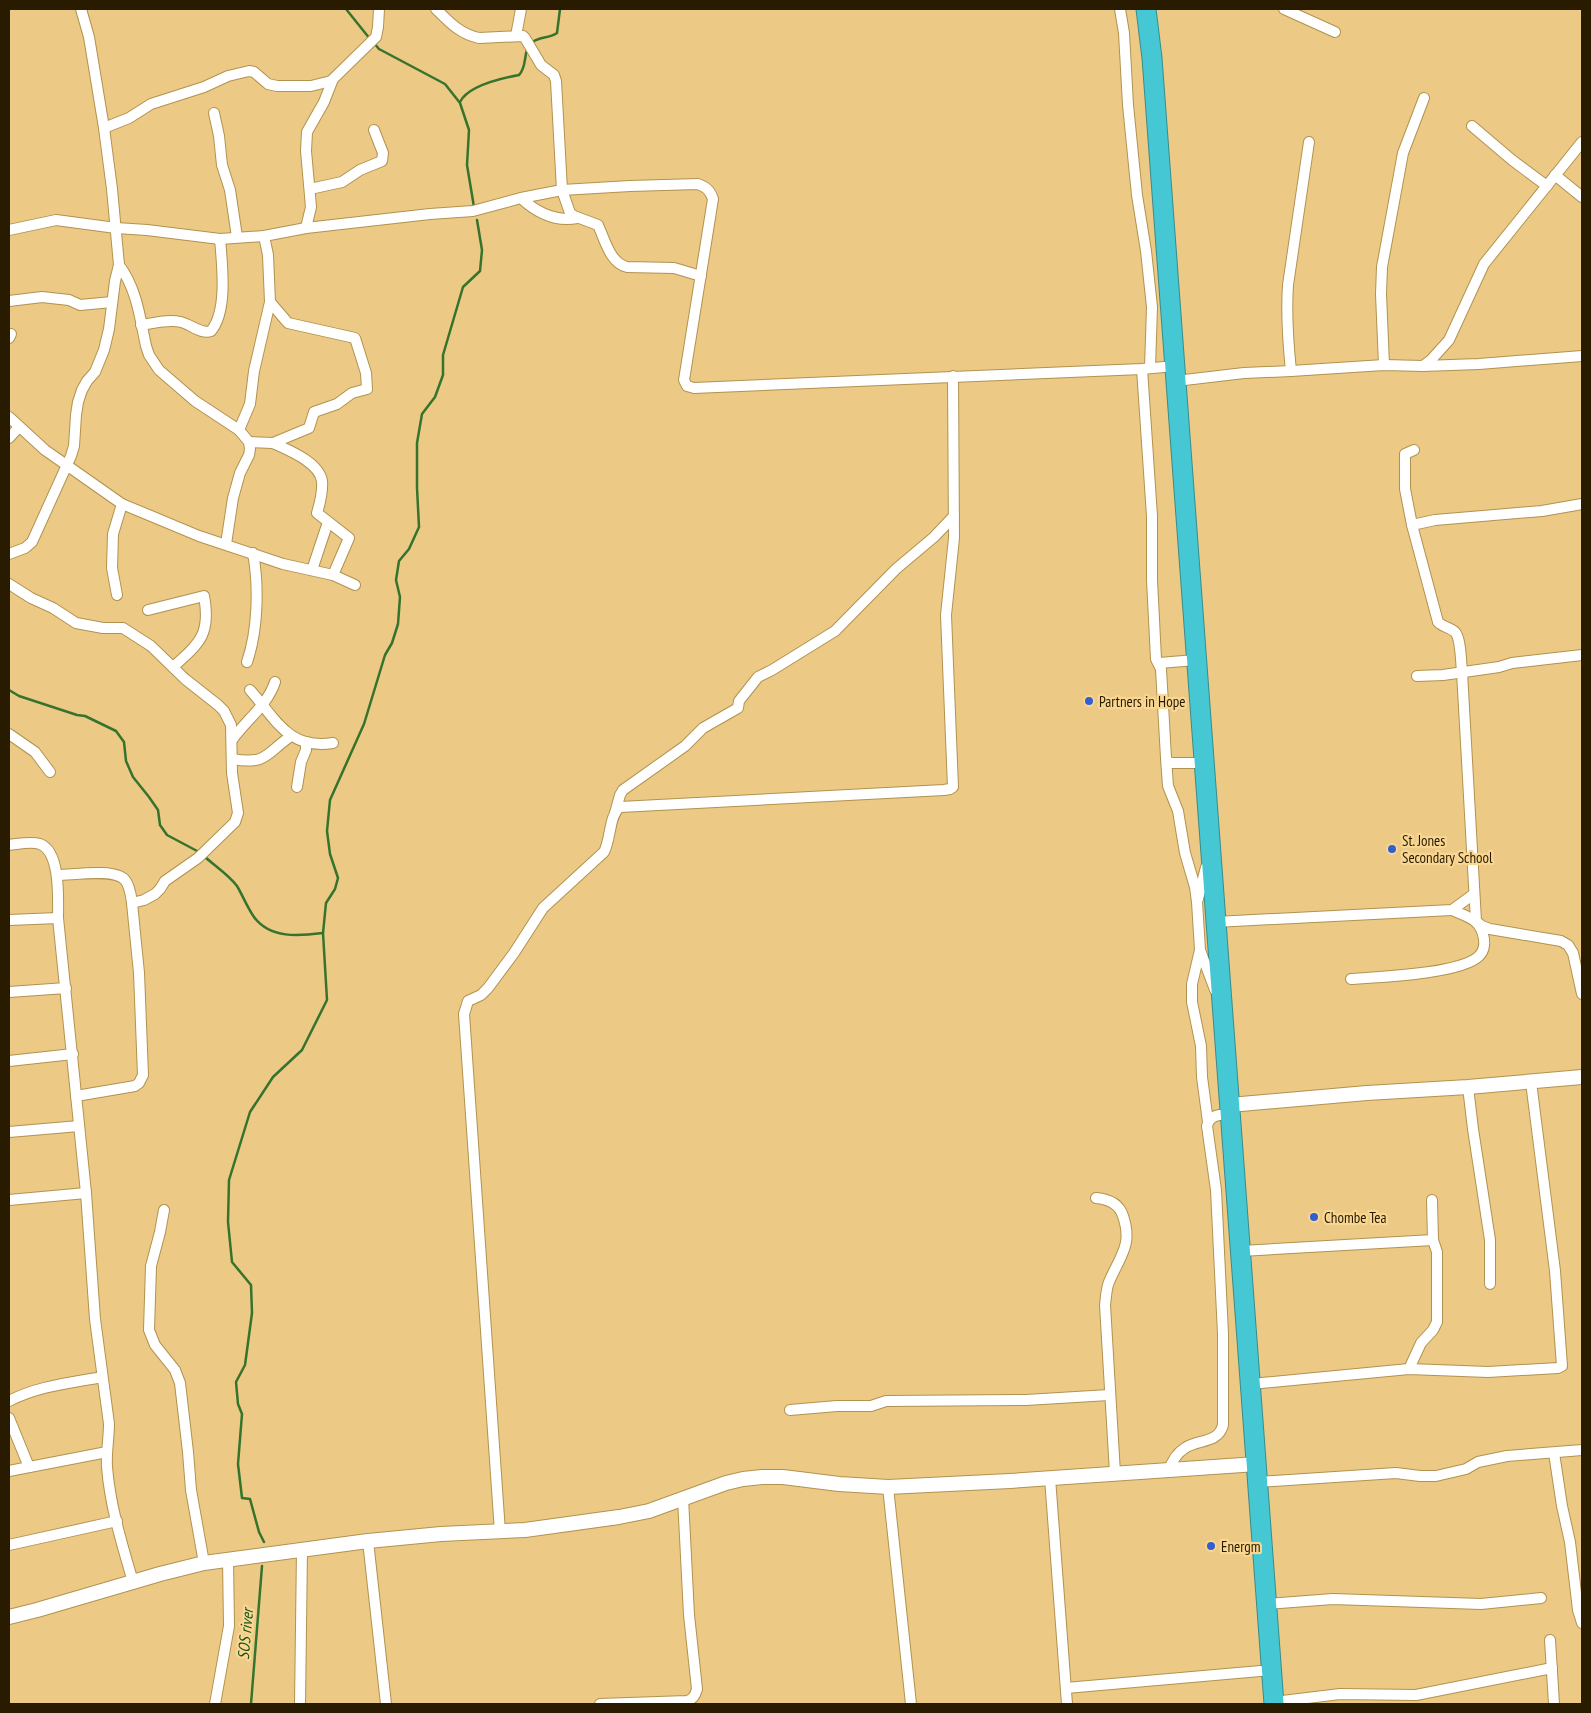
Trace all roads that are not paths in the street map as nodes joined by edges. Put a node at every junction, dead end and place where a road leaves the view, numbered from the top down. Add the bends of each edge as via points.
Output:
1 (81, 9) edge
2 (379, 9) edge
3 (436, 9) edge
4 (521, 9) edge
5 (1120, 9) edge
6 (1146, 9) edge
7 (1284, 9) edge
8 (1335, 32) dead end
9 (516, 36) junction
10 (331, 81) junction
11 (1424, 98) dead end
12 (214, 113) dead end
13 (1472, 126) dead end
14 (104, 128) junction
15 (374, 130) dead end
16 (1309, 142) dead end
17 (1580, 148) edge
18 (1555, 176) junction
19 (1547, 186) junction
20 (310, 189) junction
21 (562, 190) junction
22 (1582, 197) edge
23 (521, 198) junction
24 (577, 218) junction
25 (116, 228) junction
26 (306, 228) junction
27 (9, 230) edge
28 (264, 236) junction
29 (237, 237) junction
30 (220, 239) junction
31 (119, 265) junction
32 (701, 276) junction
33 (9, 301) edge
34 (112, 302) junction
35 (270, 302) junction
36 (141, 325) junction
37 (1582, 356) edge
38 (1384, 365) junction
39 (1423, 366) junction
40 (1146, 368) junction
41 (1291, 370) junction
42 (1176, 373) junction
43 (952, 376) junction
44 (9, 417) edge
45 (19, 427) junction
46 (239, 430) junction
47 (9, 438) edge
48 (249, 442) junction
49 (273, 443) junction
50 (1414, 450) dead end
51 (66, 465) junction
52 (122, 504) junction
53 (1582, 504) edge
54 (954, 516) junction
55 (328, 522) junction
56 (1412, 525) junction
57 (226, 544) junction
58 (253, 553) junction
59 (9, 554) edge
60 (312, 570) junction
61 (333, 574) junction
62 (9, 584) edge
63 (355, 585) dead end
64 (117, 595) dead end
65 (148, 610) dead end
66 (1582, 655) edge
67 (1196, 660) junction
68 (247, 662) dead end
69 (1160, 663) junction
70 (173, 667) junction
71 (1462, 672) junction
72 (1417, 676) dead end
73 (275, 682) dead end
74 (250, 690) dead end
75 (264, 705) junction
76 (9, 734) edge
77 (291, 736) junction
78 (232, 740) junction
79 (306, 742) junction
80 (333, 743) dead end
81 (1166, 758) junction
82 (232, 759) junction
83 (1204, 764) junction
84 (50, 772) dead end
85 (296, 787) dead end
86 (615, 813) junction
87 (1209, 839) junction
88 (9, 845) edge
89 (58, 875) junction
90 (1474, 894) junction
91 (1197, 902) junction
92 (132, 903) junction
93 (1452, 910) junction
94 (58, 918) junction
95 (9, 920) edge
96 (1476, 921) junction
97 (1216, 922) junction
98 (1200, 950) junction
99 (1351, 979) dead end
100 (66, 988) junction
101 (9, 992) edge
102 (1582, 994) edge
103 (1223, 1017) junction
104 (73, 1054) junction
105 (9, 1061) edge
106 (1582, 1077) edge
107 (1531, 1082) junction
108 (1468, 1087) junction
109 (76, 1096) junction
110 (1230, 1110) junction
111 (1208, 1122) junction
112 (79, 1126) junction
113 (9, 1132) edge
114 (86, 1192) junction
115 (1096, 1198) dead end
116 (9, 1200) edge
117 (1432, 1200) dead end
118 (164, 1210) dead end
119 (1433, 1240) junction
120 (1240, 1251) junction
121 (1490, 1284) dead end
122 (1409, 1370) junction
123 (102, 1377) junction
124 (1250, 1384) junction
125 (1110, 1396) junction
126 (9, 1401) edge
127 (790, 1410) dead end
128 (9, 1418) edge
129 (1582, 1450) edge
130 (107, 1452) junction
131 (1554, 1453) junction
132 (29, 1467) junction
133 (1169, 1470) junction
134 (9, 1472) edge
135 (1115, 1473) junction
136 (1258, 1473) junction
137 (1050, 1478) junction
138 (888, 1487) junction
139 (683, 1498) junction
140 (117, 1522) junction
141 (500, 1532) junction
142 (368, 1541) junction
143 (9, 1545) edge
144 (302, 1550) junction
145 (228, 1559) junction
146 (204, 1563) junction
147 (133, 1582) junction
148 (1540, 1598) dead end
149 (1267, 1604) junction
150 (9, 1617) edge
151 (1582, 1623) edge
152 (1550, 1640) dead end
153 (1552, 1668) junction
154 (1272, 1670) junction
155 (1066, 1688) junction
156 (1274, 1703) edge
157 (215, 1704) edge
158 (300, 1704) edge
159 (386, 1704) edge
160 (600, 1704) edge
161 (911, 1704) edge
162 (1067, 1704) edge
163 (1554, 1704) edge

1 - 14 street via 89,37
2 - 10 street via 376,37
3 - 9 street via 458,30 472,36
4 - 9 street
5 - 40 street via 1136,186 1152,307
6 - 42 highway
7 - 8 street
9 - 21 street via 525,38 541,65 555,78
10 - 14 street via 311,86 277,86 249,71 151,104
10 - 20 street via 324,102 307,132
11 - 38 street via 1403,153 1382,267
12 - 29 street
13 - 19 street
14 - 25 street
15 - 20 street via 383,153 382,161 342,182
16 - 41 street via 1288,285 1286,328
17 - 18 street
18 - 19 street
18 - 22 street
19 - 39 street via 1484,264 1449,340
20 - 26 street via 311,207
21 - 23 street
21 - 24 street via 570,213
21 - 32 street via 705,186 713,199
23 - 24 street via 550,217 562,220
23 - 26 street via 464,212
24 - 32 street via 598,225 615,261 621,265 674,268
25 - 27 street via 56,220
25 - 30 street
25 - 31 street
26 - 28 street
28 - 29 street
28 - 35 street
29 - 30 street
30 - 36 street via 222,298 211,331 204,332 190,324 168,320
31 - 34 street
31 - 36 street via 132,287
32 - 43 street via 684,380 687,386
33 - 34 street via 42,297 69,300 80,305
34 - 51 street via 104,350 78,402 74,446
35 - 46 street via 250,404
35 - 49 street via 288,323 355,338 366,373 367,389 314,412 309,428
36 - 46 street via 149,355 159,370 195,401
37 - 39 street
38 - 39 street
38 - 41 street
40 - 42 street
40 - 43 street
40 - 69 street via 1152,580 1156,659
41 - 42 street
42 - 67 highway
43 - 54 street
44 - 45 street
45 - 47 street
45 - 51 street
46 - 48 street
48 - 49 street
48 - 57 street via 248,456 234,493
49 - 55 street via 298,455 316,470 322,480 317,513
50 - 56 street via 1405,454 1405,489
51 - 52 street
51 - 59 street via 32,542
52 - 57 street
52 - 64 street via 114,534 112,568
53 - 56 street
54 - 86 street via 834,631 758,677 738,708 703,728 685,746 623,790
54 - 86 street via 946,615 953,786 950,789 620,807
55 - 60 street
55 - 61 street via 348,538
56 - 71 street via 1438,622 1458,636
57 - 58 street
58 - 60 street via 282,564
58 - 68 street via 255,634
60 - 61 street
61 - 63 street
62 - 70 street via 76,623 123,628 151,646
65 - 70 street via 204,596 206,626 194,648
66 - 71 street
67 - 69 street
67 - 83 highway
69 - 81 street
70 - 78 street via 224,711 231,725
71 - 72 street
71 - 90 street
73 - 75 street
74 - 75 street
75 - 77 street
75 - 78 street
76 - 84 street via 34,752
77 - 79 street
77 - 82 street via 263,759 246,762
78 - 82 street
79 - 80 street
79 - 85 street
81 - 83 street via 1172,763
81 - 91 street via 1168,786 1178,811
82 - 92 street via 238,813 235,822 198,858 165,880 155,894
83 - 87 highway
86 - 141 street via 604,852 543,908 488,988 468,1001 464,1014
87 - 91 street
87 - 97 highway
88 - 89 street via 43,845 48,849
89 - 92 street via 104,873 120,876 128,886
89 - 94 street
90 - 93 street
90 - 96 street
91 - 98 street
92 - 109 street via 139,973 143,1075 135,1086
93 - 96 street
93 - 97 street
94 - 95 street
94 - 100 street
96 - 99 street via 1483,935 1483,951 1470,962 1409,975
96 - 102 street via 1482,926 1568,945 1573,953
97 - 103 highway
98 - 103 street
98 - 111 street via 1192,984 1192,1002 1201,1046
100 - 101 street
100 - 104 street
103 - 110 highway
104 - 105 street
104 - 109 street
106 - 107 street
107 - 108 street
107 - 122 street via 1555,1271 1562,1366 1488,1372
108 - 110 street via 1367,1093
108 - 121 street via 1490,1240
109 - 112 street
110 - 111 street
110 - 120 highway
111 - 133 street via 1217,1210 1223,1334 1223,1425 1218,1436 1185,1448 1173,1460
112 - 113 street
112 - 114 street
114 - 116 street
114 - 123 street
115 - 125 street via 1110,1199 1122,1211 1128,1235 1125,1252 1109,1282 1106,1295 1104,1319
117 - 119 street
118 - 146 street via 151,1266 149,1330 180,1383 191,1490
119 - 120 street
119 - 122 street via 1437,1322 1421,1343
120 - 124 highway
122 - 124 street
123 - 126 street via 40,1389
123 - 130 street via 109,1424
124 - 136 highway
125 - 127 street via 886,1401 871,1406
125 - 135 street
128 - 132 street
129 - 131 street
130 - 132 street
130 - 140 street
131 - 136 street via 1489,1459 1466,1470 1436,1476
131 - 151 street
132 - 134 street
133 - 135 street
133 - 136 street
135 - 137 street
136 - 149 highway
137 - 138 street
137 - 155 street
138 - 139 street via 762,1476 726,1483
138 - 161 street
139 - 141 street via 649,1511 620,1517
139 - 160 street via 695,1696 686,1701
140 - 143 street
140 - 147 street
141 - 142 street
142 - 144 street
142 - 159 street
144 - 145 street
144 - 158 street
145 - 146 street
145 - 157 street via 229,1626
146 - 147 street
147 - 150 street
148 - 149 street via 1481,1604 1333,1599
149 - 154 highway
152 - 153 street
153 - 156 street via 1416,1695 1340,1694
153 - 163 street
154 - 155 street
154 - 156 highway
155 - 162 street

